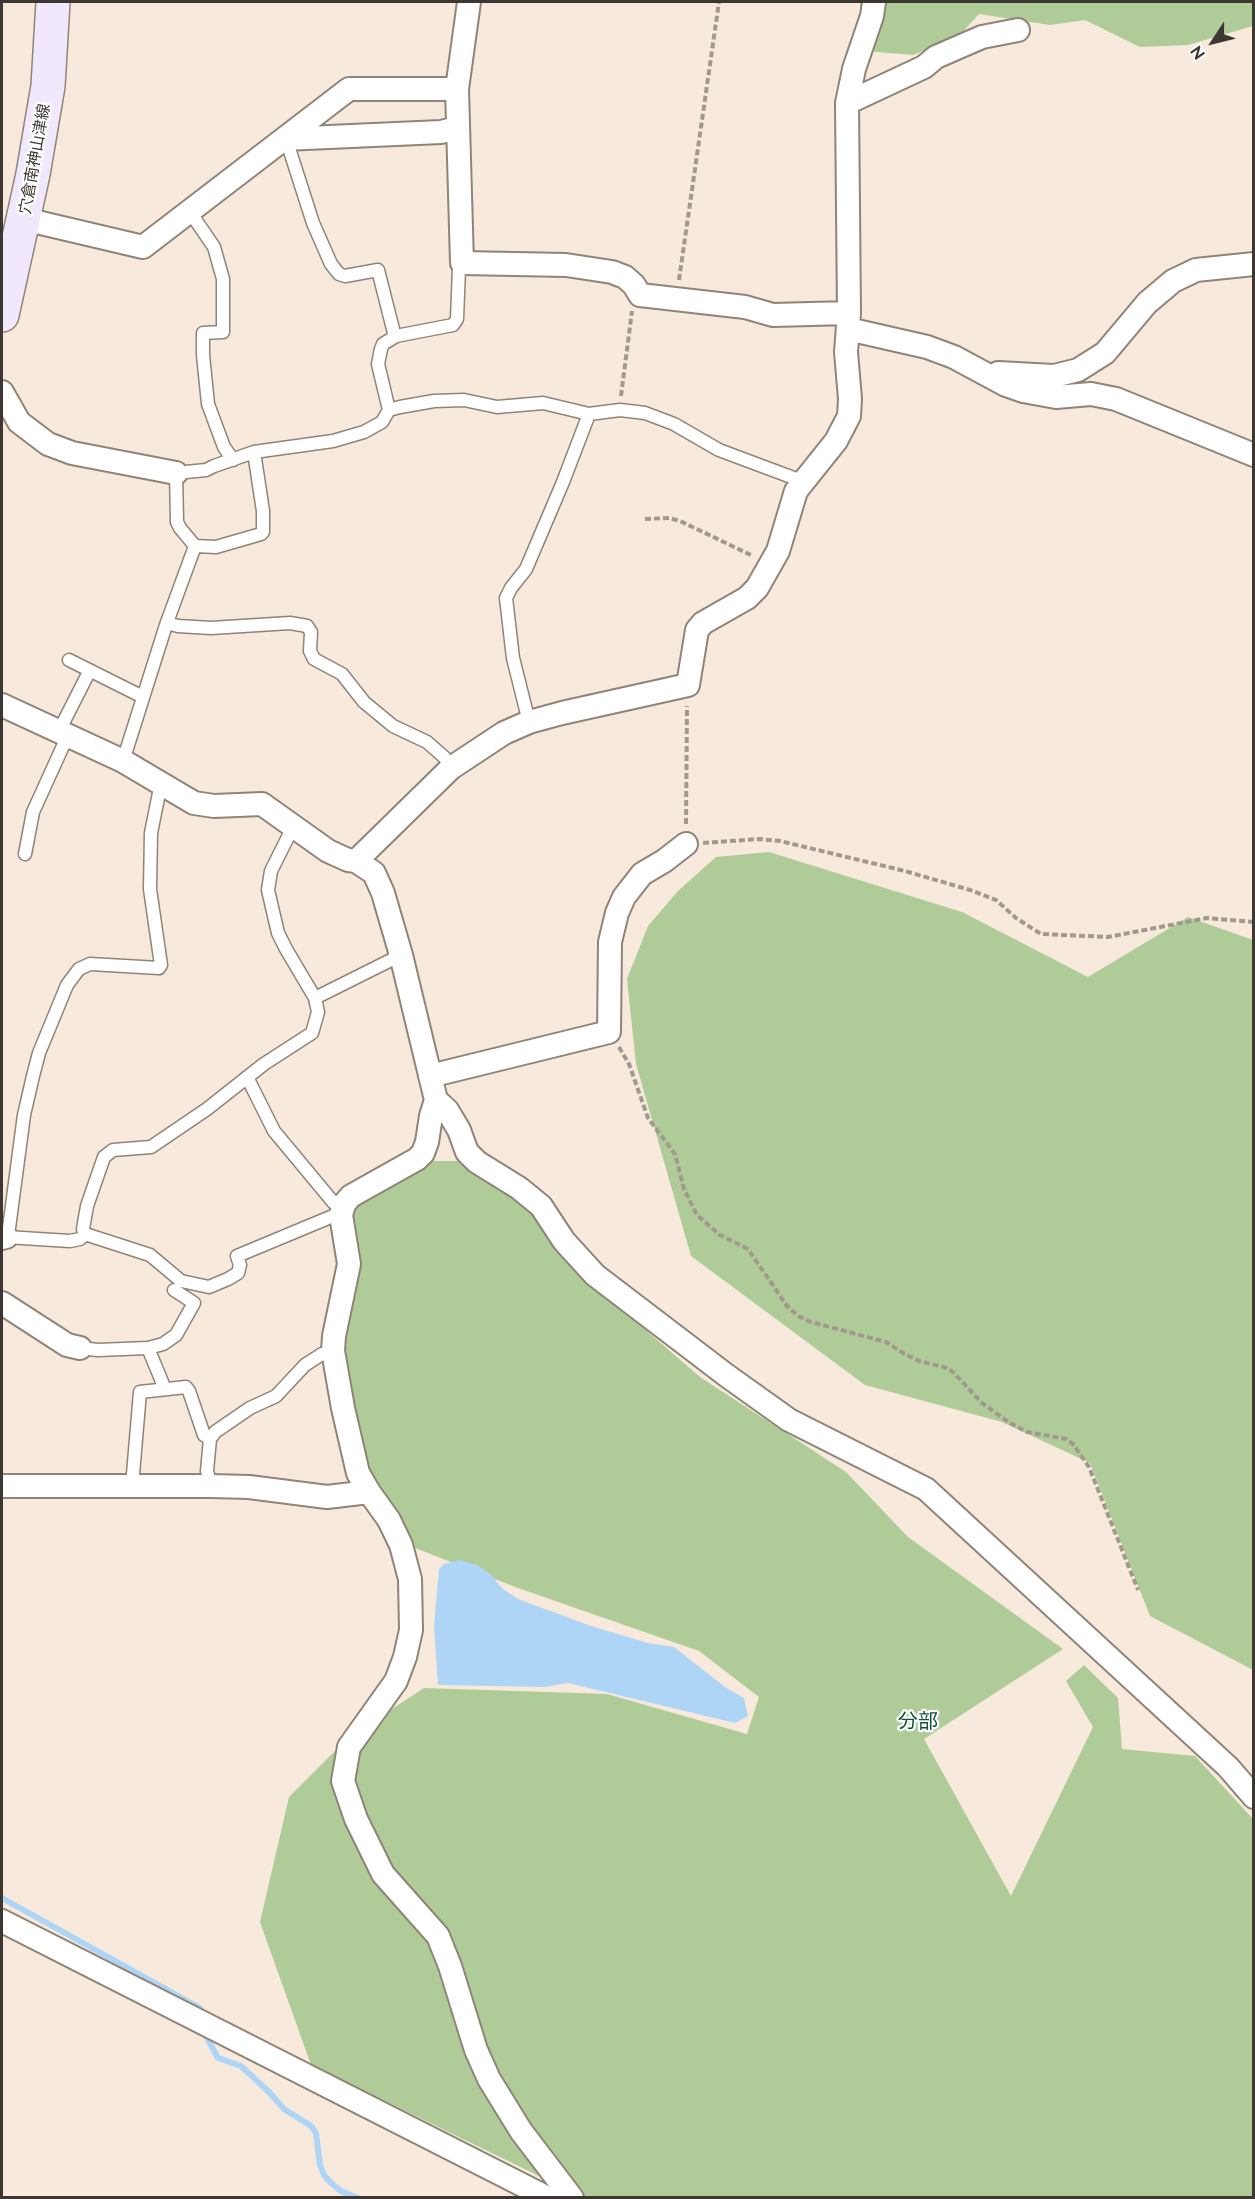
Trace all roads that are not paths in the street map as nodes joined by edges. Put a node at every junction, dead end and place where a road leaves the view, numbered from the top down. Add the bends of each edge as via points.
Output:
1 (53, 2) edge
2 (469, 2) edge
3 (874, 2) edge
4 (1018, 30) dead end
5 (457, 89) junction
6 (847, 103) junction
7 (457, 128) junction
8 (284, 139) junction
9 (190, 212) junction
10 (24, 219) junction
11 (462, 263) junction
12 (1254, 264) edge
13 (2, 315) edge
14 (849, 321) junction
15 (395, 337) junction
16 (982, 371) junction
17 (2, 398) edge
18 (389, 410) junction
19 (589, 414) junction
20 (254, 452) junction
21 (1254, 455) edge
22 (233, 460) junction
23 (176, 473) junction
24 (802, 482) junction
25 (195, 546) junction
26 (167, 623) junction
27 (69, 660) dead end
28 (89, 672) junction
29 (143, 697) junction
30 (2, 705) edge
31 (529, 722) junction
32 (63, 733) junction
33 (123, 761) junction
34 (452, 767) junction
35 (161, 783) junction
36 (293, 827) junction
37 (686, 844) road end
38 (25, 854) dead end
39 (356, 861) junction
40 (401, 955) junction
41 (315, 998) junction
42 (430, 1076) junction
43 (247, 1077) junction
44 (436, 1100) junction
45 (341, 1212) junction
46 (85, 1234) junction
47 (4, 1237) edge
48 (174, 1290) dead end
49 (2, 1303) edge
50 (80, 1348) joint
51 (148, 1348) junction
52 (333, 1351) junction
53 (165, 1389) junction
54 (210, 1439) junction
55 (2, 1486) edge
56 (132, 1486) junction
57 (212, 1486) junction
58 (369, 1492) junction
59 (1254, 1797) edge
60 (2, 1921) edge
61 (548, 2198) edge
62 (572, 2198) edge

1 - 10 main road, 穴倉南神山津線 via 48,86
2 - 5 street
3 - 6 street
4 - 6 street via 982,36
5 - 7 street
5 - 8 street via 349,89
6 - 14 street
7 - 8 street
7 - 11 street
8 - 9 street
8 - 15 lane via 331,264 345,276 378,270
9 - 10 street via 143,247
9 - 22 lane via 214,248 223,279 223,332 203,333 203,355 208,404
10 - 13 main road, 穴倉南神山津線
11 - 14 street via 566,265 625,277 640,295 745,307 773,315
11 - 15 lane via 457,319 453,325
12 - 16 street via 1196,270 1173,281 1148,303 1106,353 1078,370 1046,376
14 - 16 street via 954,357
14 - 24 street via 849,416 836,441
15 - 18 lane via 383,344 378,364
16 - 21 street via 1006,385 1040,395 1091,394 1116,399
17 - 23 street via 19,422 48,444
18 - 19 lane via 464,399 497,406 543,403
18 - 20 lane via 382,422 364,432 333,441
19 - 24 lane via 620,410 645,413 674,424 719,450
19 - 31 lane via 526,569 506,598 513,658
20 - 22 lane
20 - 25 lane via 263,532 216,547
22 - 23 lane via 206,470
23 - 25 lane via 177,522
24 - 31 street via 771,565 757,588 697,630 688,685
25 - 26 lane
26 - 29 lane
26 - 34 lane via 211,628 290,623 307,626 314,659 342,674 364,702 393,726 427,742
27 - 28 lane
28 - 29 lane
28 - 32 lane
29 - 33 lane
30 - 32 street
31 - 34 street
32 - 33 street
32 - 38 lane via 33,812
33 - 35 street
34 - 39 street
35 - 36 street via 194,803 262,804
35 - 47 lane via 151,833 150,889 161,965 159,968 90,964 79,969 67,985 33,1076 22,1125 9,1228
36 - 39 street via 328,851
36 - 41 lane via 271,871 268,890 279,933
37 - 42 street via 642,874 617,913 610,942 609,1032
39 - 40 street via 374,873
40 - 41 lane
40 - 42 street
41 - 43 lane via 318,1012 312,1033
42 - 44 street
43 - 45 lane via 274,1131
43 - 46 lane via 151,1147 113,1150 104,1157 87,1206
44 - 45 street via 423,1153 351,1197
44 - 59 street via 453,1120 467,1152 536,1201 564,1241 595,1275 789,1420 926,1489 1228,1767
45 - 46 lane via 237,1256 238,1273 209,1287 181,1281 150,1255
45 - 52 street via 349,1264
46 - 47 lane via 70,1241
48 - 51 lane via 194,1303 176,1335
49 - 50 street via 67,1345
50 - 51 lane
51 - 53 lane
52 - 54 lane via 305,1365 276,1396 250,1408
52 - 58 street via 358,1473
53 - 54 lane via 188,1388 204,1435
53 - 56 lane via 140,1392
54 - 57 lane via 207,1471
55 - 56 street
56 - 57 street
57 - 58 street via 327,1497
58 - 62 street via 401,1545 410,1579 411,1629 396,1681 350,1747 343,1781 356,1819 383,1874 438,1936 489,2079 521,2131
60 - 61 street

